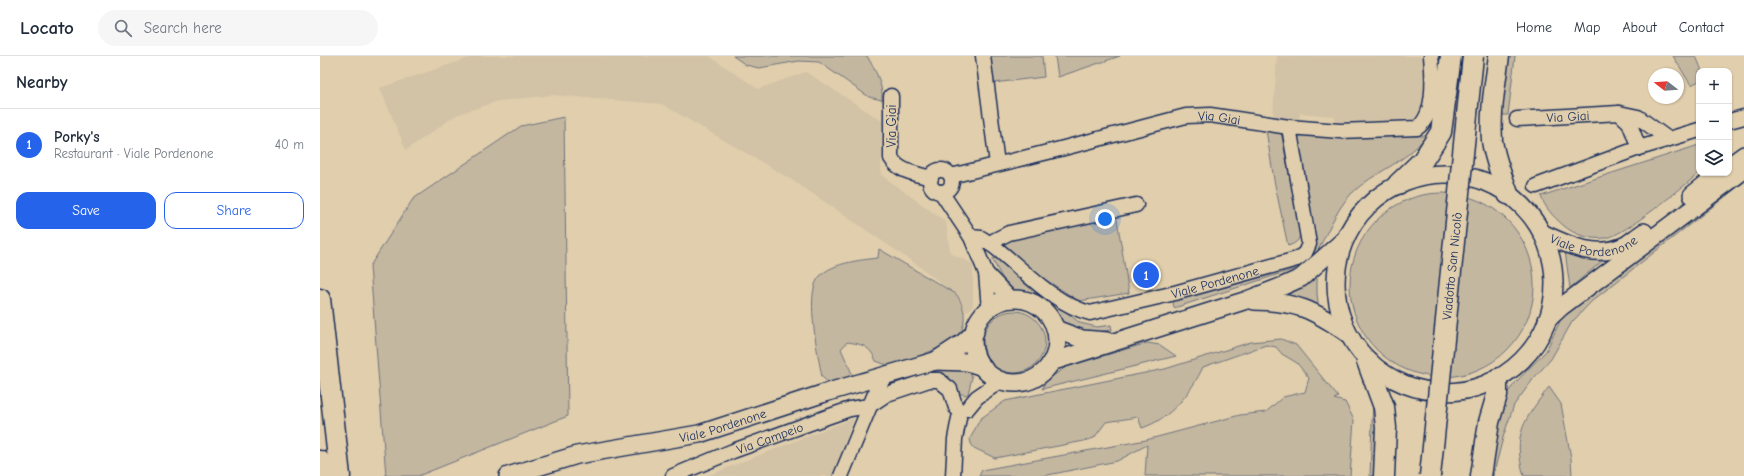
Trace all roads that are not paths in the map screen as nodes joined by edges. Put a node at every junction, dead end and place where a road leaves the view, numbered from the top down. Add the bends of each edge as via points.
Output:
1 (983, 56) edge
2 (1431, 56) edge
3 (1451, 56) edge
4 (1473, 56) edge
5 (1499, 56) edge
6 (891, 96) dead end
7 (1619, 113) junction
8 (1744, 117) edge
9 (1517, 119) dead end
10 (1732, 120) edge
11 (1288, 127) junction
12 (1696, 131) edge
13 (1668, 139) junction
14 (1639, 148) junction
15 (1744, 155) edge
16 (1744, 162) edge
17 (997, 164) junction
18 (1732, 164) edge
19 (1744, 170) edge
20 (951, 176) junction
21 (1716, 176) edge
22 (931, 178) junction
23 (1398, 184) junction
24 (1536, 186) dead end
25 (941, 192) junction
26 (1508, 194) junction
27 (1707, 199) junction
28 (1136, 205) dead end
29 (1542, 233) junction
30 (971, 237) junction
31 (1344, 241) junction
32 (992, 245) junction
33 (986, 273) junction
34 (320, 299) edge
35 (1011, 299) junction
36 (1248, 300) junction
37 (989, 309) junction
38 (1547, 320) junction
39 (1055, 329) junction
40 (975, 332) junction
41 (1347, 333) junction
42 (1113, 342) junction
43 (1367, 360) junction
44 (935, 361) junction
45 (1051, 362) junction
46 (983, 367) junction
47 (884, 377) junction
48 (1497, 379) junction
49 (1002, 380) junction
50 (862, 383) junction
51 (872, 401) junction
52 (961, 412) junction
53 (320, 461) edge
54 (322, 476) edge
55 (340, 476) edge
56 (508, 476) edge
57 (673, 476) edge
58 (841, 476) edge
59 (953, 476) edge
60 (1384, 476) edge
61 (1430, 476) edge
62 (1481, 476) edge

1 - 17 street
2 - 11 street, Via Giai via 1430,107 1423,124 1417,128 1340,131
3 - 23 highway via 1441,132 1423,160
4 - 61 highway, Viadotto San Nicolò, bridge
5 - 26 highway via 1492,141
6 - 22 street, Via Giai via 891,158 895,165
7 - 9 street, Via Giai
7 - 13 street, Via Giai via 1638,117
7 - 14 street via 1629,122
8 - 10 street
11 - 17 street, Via Giai via 1232,117 1186,116
11 - 32 street, Viale Pordenone via 1309,244 1305,253 1297,259 1171,294 1090,313 1078,310 1055,296
12 - 13 street
13 - 14 street
14 - 24 street
15 - 18 main road
16 - 27 street, Viale Pordenone via 1716,184
17 - 20 street, Via Giai
19 - 27 main road, Viale Pordenone
20 - 22 street via 946,171 938,170
20 - 25 street via 951,186
21 - 29 main road, Viale Pordenone via 1627,244 1614,250 1583,250
22 - 25 street via 933,187
23 - 26 main road, Viale Pordenone via 1425,175 1454,174 1482,180
23 - 31 main road, Viale Pordenone via 1380,194 1368,205 1354,222
25 - 30 street
26 - 29 main road, Viale Pordenone via 1526,210
27 - 38 main road, Viale Pordenone
28 - 32 street via 1009,233 995,240
29 - 38 main road, Viale Pordenone via 1549,250 1554,276 1552,303
30 - 32 street, Viale Pordenone via 981,238
30 - 33 street
31 - 36 main road, Viale Pordenone via 1301,278
31 - 41 main road, Viale Pordenone via 1337,265 1335,288 1339,311
33 - 35 street
33 - 37 street
34 - 55 highway
35 - 37 main road, Viale Pordenone
35 - 39 main road via 1025,300 1039,306 1050,317
36 - 41 main road, Viale Pordenone via 1280,302 1306,308
36 - 42 main road, Viale Pordenone
37 - 40 main road, Viale Pordenone via 981,317
38 - 48 main road, Viale Pordenone via 1527,354 1514,368
39 - 42 main road, Viale Pordenone via 1082,339
39 - 45 main road via 1056,346
40 - 44 main road, Viale Pordenone
40 - 46 main road, Viale Pordenone via 975,350
41 - 43 main road, Viale Pordenone
42 - 45 main road, Viale Pordenone
43 - 48 main road, Viale Pordenone via 1394,380 1429,391 1462,391
43 - 60 highway via 1384,407
44 - 46 main road, Viale Pordenone via 957,361
44 - 47 main road, Viale Pordenone
45 - 49 main road, Viale Pordenone via 1042,373 1028,380
46 - 49 main road, Viale Pordenone via 991,375
47 - 50 main road, Viale Pordenone
47 - 51 street
48 - 62 highway via 1497,395 1489,422
49 - 52 street
50 - 51 street via 873,389
50 - 56 main road, Viale Pordenone via 699,434 576,455
51 - 52 street, Via Campeio via 934,379 943,382 950,389
51 - 57 street, Via Campeio via 733,451
51 - 58 street
52 - 59 street via 955,439
53 - 54 highway

